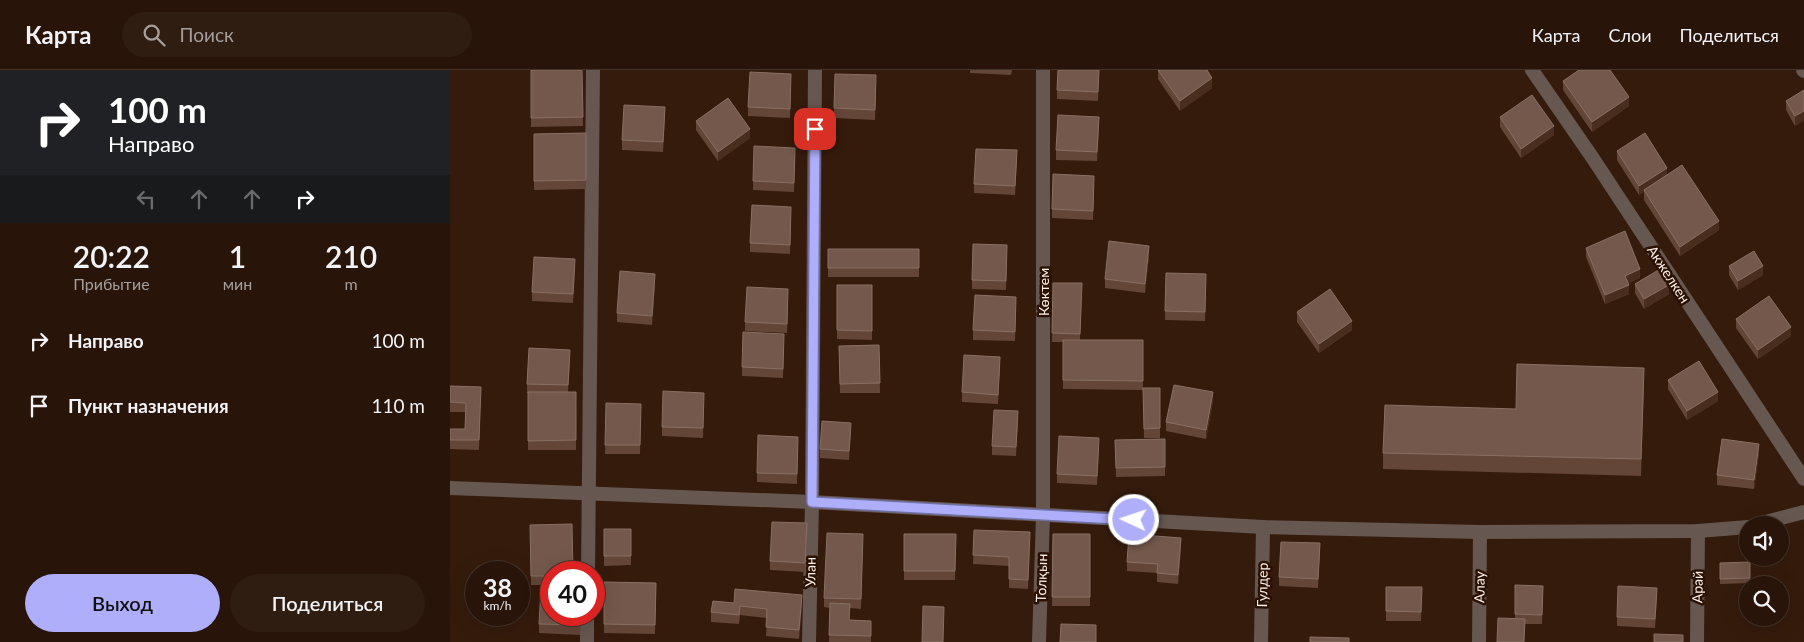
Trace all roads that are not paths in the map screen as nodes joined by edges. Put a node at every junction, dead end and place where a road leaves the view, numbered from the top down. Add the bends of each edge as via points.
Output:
1 (593, 70) edge
2 (815, 70) edge
3 (1043, 70) edge
4 (1532, 70) edge
5 (1804, 479) edge
6 (450, 488) edge
7 (589, 494) junction
8 (812, 502) junction
9 (1804, 512) edge
10 (1043, 515) junction
11 (1789, 516) edge
12 (1263, 528) junction
13 (1739, 528) edge
14 (1698, 531) junction
15 (1480, 532) junction
16 (588, 561) edge
17 (587, 626) edge
18 (587, 642) edge
19 (809, 642) edge
20 (1039, 642) edge
21 (1261, 642) edge
22 (1479, 642) edge
23 (1696, 642) edge

1 - 7 street
2 - 8 street, Улан
3 - 10 street, Көктем
4 - 5 street, Акжелкен
6 - 7 street
7 - 8 street
7 - 16 street
8 - 10 street
8 - 19 street, Улан
9 - 11 street
10 - 12 street
10 - 20 street, Толқын
12 - 15 street
12 - 21 street, Гулдер
13 - 14 street
14 - 15 street
14 - 23 street, Арай
15 - 22 street, Алау
17 - 18 street

